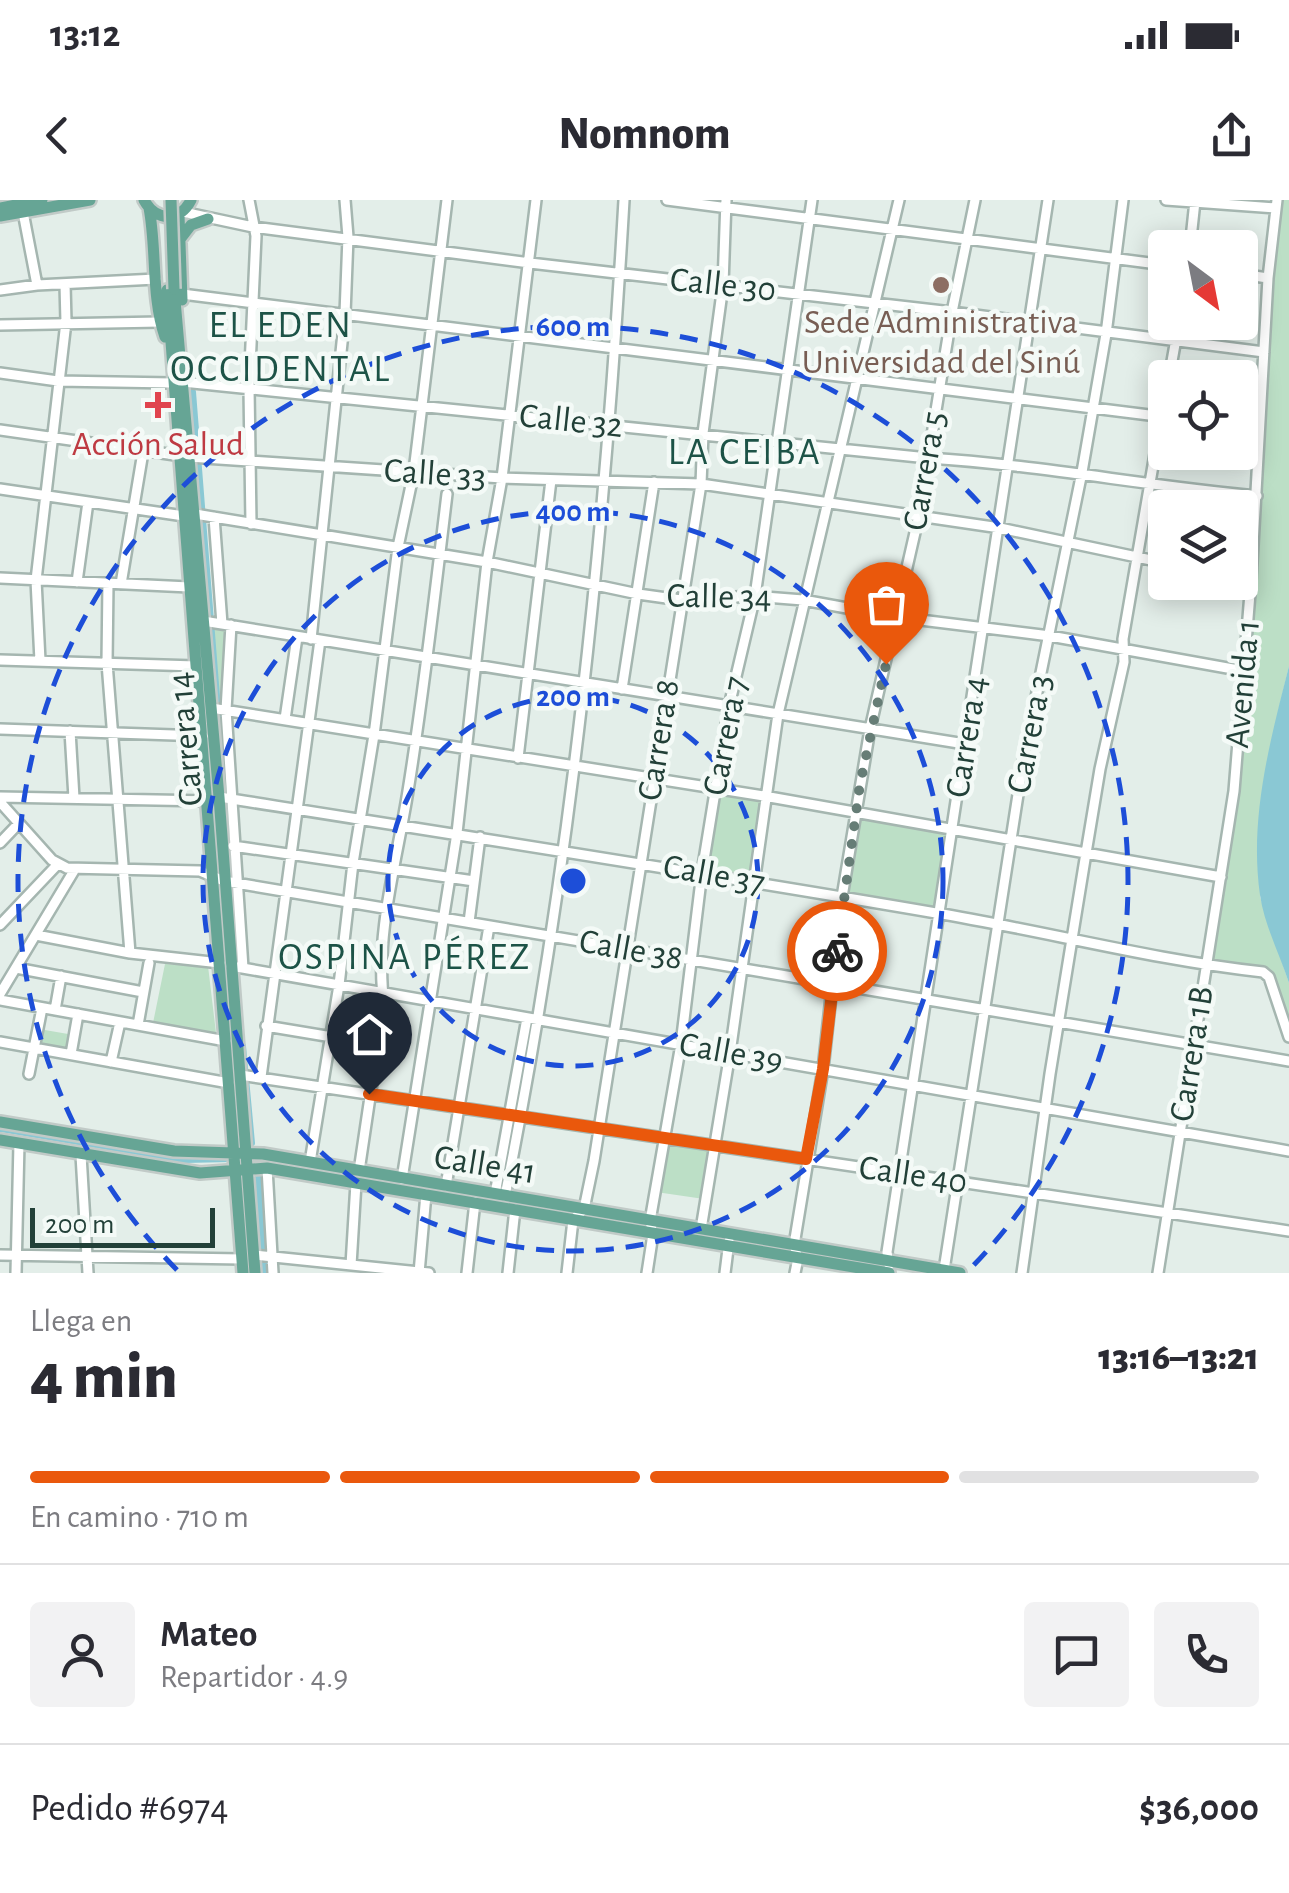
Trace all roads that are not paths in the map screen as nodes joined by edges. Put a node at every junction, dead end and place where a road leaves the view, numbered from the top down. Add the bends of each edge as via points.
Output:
1 (42, 200) edge
2 (90, 200) edge
3 (168, 200) edge
4 (192, 200) edge
5 (250, 200) edge
6 (345, 200) edge
7 (447, 200) edge
8 (536, 200) edge
9 (624, 200) edge
10 (667, 200) edge
11 (812, 200) edge
12 (899, 200) edge
13 (975, 200) edge
14 (1048, 200) edge
15 (1122, 200) edge
16 (1166, 200) edge
17 (1195, 201) edge
18 (145, 203) edge
19 (726, 204) edge
20 (1276, 204) edge
21 (4, 208) edge
22 (23, 212) junction
23 (181, 214) junction
24 (208, 218) junction
25 (810, 218) junction
26 (253, 227) junction
27 (890, 229) junction
28 (1192, 230) edge
29 (348, 238) junction
30 (967, 238) junction
31 (179, 242) junction
32 (442, 250) junction
33 (1041, 250) junction
34 (1116, 259) junction
35 (530, 263) junction
36 (1148, 263) edge
37 (620, 274) junction
38 (1258, 277) edge
39 (1268, 278) junction
40 (156, 280) junction
41 (37, 284) junction
42 (66, 284) junction
43 (723, 285) junction
44 (0, 290) edge
45 (174, 291) junction
46 (801, 294) junction
47 (873, 302) junction
48 (252, 303) junction
49 (952, 312) junction
50 (345, 314) junction
51 (66, 322) junction
52 (160, 322) junction
53 (1029, 322) junction
54 (0, 324) edge
55 (432, 325) junction
56 (1106, 334) junction
57 (519, 336) junction
58 (1176, 342) junction
59 (614, 347) junction
60 (170, 351) junction
61 (1264, 352) junction
62 (715, 359) junction
63 (1172, 360) edge
64 (790, 368) junction
65 (0, 374) edge
66 (858, 376) junction
67 (58, 382) junction
68 (178, 382) junction
69 (940, 387) junction
70 (249, 388) junction
71 (1018, 397) junction
72 (335, 398) junction
73 (421, 406) junction
74 (1092, 406) junction
75 (509, 414) junction
76 (1148, 415) edge
77 (607, 424) junction
78 (1259, 426) joint
79 (0, 430) edge
80 (704, 434) junction
81 (52, 438) junction
82 (778, 442) junction
83 (838, 447) junction
84 (143, 452) junction
85 (188, 457) junction
86 (928, 458) junction
87 (251, 461) junction
88 (1010, 463) junction
89 (330, 467) junction
90 (1154, 470) edge
91 (414, 471) junction
92 (1082, 472) junction
93 (502, 478) junction
94 (551, 480) junction
95 (603, 482) junction
96 (654, 482) junction
97 (700, 484) junction
98 (1151, 485) junction
99 (0, 489) edge
100 (1199, 490) edge
101 (1257, 490) edge
102 (448, 494) dead end
103 (769, 494) junction
104 (46, 496) junction
105 (88, 502) junction
106 (826, 503) junction
107 (134, 509) junction
108 (919, 515) junction
109 (200, 516) junction
110 (251, 524) junction
111 (1000, 528) junction
112 (323, 535) junction
113 (1068, 543) junction
114 (398, 547) junction
115 (440, 554) junction
116 (1139, 557) junction
117 (1148, 559) edge
118 (487, 562) junction
119 (539, 572) junction
120 (0, 578) edge
121 (36, 580) junction
122 (77, 582) junction
123 (108, 584) junction
124 (120, 584) junction
125 (594, 584) junction
126 (189, 587) junction
127 (638, 594) junction
128 (756, 596) junction
129 (681, 600) junction
130 (803, 600) junction
131 (1250, 600) edge
132 (896, 618) junction
133 (216, 623) junction
134 (984, 628) junction
135 (297, 636) junction
136 (1050, 636) junction
137 (316, 640) junction
138 (383, 650) junction
139 (1124, 651) junction
140 (428, 658) junction
141 (0, 660) edge
142 (40, 662) junction
143 (107, 664) junction
144 (476, 665) junction
145 (196, 666) junction
146 (1244, 672) junction
147 (528, 674) junction
148 (583, 682) junction
149 (622, 689) junction
150 (666, 696) junction
151 (729, 706) junction
152 (219, 709) junction
153 (778, 714) junction
154 (284, 720) junction
155 (308, 723) junction
156 (0, 729) edge
157 (870, 729) junction
158 (70, 732) junction
159 (114, 733) junction
160 (374, 735) junction
161 (203, 736) junction
162 (416, 742) junction
163 (966, 744) junction
164 (466, 750) junction
165 (518, 758) junction
166 (572, 766) junction
167 (653, 778) junction
168 (715, 789) junction
169 (764, 796) junction
170 (74, 798) junction
171 (120, 799) junction
172 (222, 799) junction
173 (0, 800) edge
174 (296, 809) junction
175 (855, 812) junction
176 (361, 819) junction
177 (19, 823) junction
178 (402, 825) junction
179 (952, 829) junction
180 (456, 833) junction
181 (1227, 835) joint
182 (480, 837) junction
183 (1010, 840) junction
184 (0, 843) edge
185 (233, 846) junction
186 (564, 850) junction
187 (290, 852) junction
188 (1086, 854) junction
189 (640, 862) junction
190 (352, 863) junction
191 (57, 864) junction
192 (75, 869) junction
193 (125, 870) junction
194 (392, 870) junction
195 (702, 872) junction
196 (1221, 877) junction
197 (450, 879) junction
198 (227, 881) junction
199 (752, 881) junction
200 (474, 882) junction
201 (284, 891) junction
202 (842, 897) junction
203 (350, 902) junction
204 (389, 908) junction
205 (940, 914) junction
206 (441, 918) junction
207 (469, 922) junction
208 (997, 924) junction
209 (0, 925) edge
210 (489, 926) junction
211 (36, 935) junction
212 (549, 936) junction
213 (1074, 939) junction
214 (627, 949) junction
215 (130, 952) junction
216 (691, 960) junction
217 (149, 963) dead end
218 (0, 964) edge
219 (234, 966) junction
220 (1206, 966) junction
221 (740, 968) junction
222 (14, 972) junction
223 (273, 973) junction
224 (61, 976) junction
225 (833, 984) junction
226 (340, 985) junction
227 (143, 992) junction
228 (382, 992) junction
229 (0, 997) edge
230 (928, 1000) junction
231 (431, 1001) junction
232 (42, 1008) junction
233 (476, 1008) junction
234 (55, 1010) junction
235 (985, 1010) junction
236 (78, 1014) junction
237 (532, 1018) junction
238 (120, 1022) junction
239 (1058, 1022) junction
240 (138, 1025) junction
241 (266, 1026) junction
242 (614, 1033) junction
243 (332, 1037) junction
244 (1289, 1037) edge
245 (226, 1040) junction
246 (0, 1042) edge
247 (680, 1044) junction
248 (1192, 1045) junction
249 (34, 1048) junction
250 (730, 1053) junction
251 (71, 1054) junction
252 (112, 1062) junction
253 (1289, 1062) edge
254 (823, 1069) junction
255 (29, 1074) dead end
256 (250, 1076) junction
257 (229, 1083) junction
258 (915, 1085) junction
259 (324, 1087) junction
260 (369, 1094) junction
261 (972, 1095) junction
262 (413, 1100) junction
263 (459, 1107) junction
264 (1046, 1108) junction
265 (516, 1116) junction
266 (0, 1122) edge
267 (600, 1128) junction
268 (1180, 1131) junction
269 (665, 1138) junction
270 (0, 1140) edge
271 (19, 1143) junction
272 (715, 1146) junction
273 (1289, 1150) edge
274 (241, 1153) junction
275 (80, 1155) junction
276 (806, 1159) junction
277 (310, 1162) junction
278 (267, 1168) junction
279 (242, 1171) junction
280 (901, 1173) junction
281 (358, 1177) junction
282 (402, 1179) junction
283 (955, 1181) junction
284 (446, 1186) junction
285 (1034, 1193) junction
286 (426, 1194) junction
287 (500, 1195) junction
288 (475, 1202) junction
289 (516, 1209) junction
290 (584, 1209) junction
291 (1168, 1213) junction
292 (573, 1220) junction
293 (651, 1227) junction
294 (701, 1229) junction
295 (1289, 1231) edge
296 (729, 1240) junction
297 (796, 1251) junction
298 (0, 1255) edge
299 (17, 1255) junction
300 (254, 1257) junction
301 (87, 1258) junction
302 (351, 1265) junction
303 (885, 1269) edge
304 (944, 1270) junction
305 (419, 1272) edge
306 (1024, 1272) edge
307 (16, 1273) edge
308 (88, 1273) edge
309 (230, 1273) edge
310 (243, 1273) edge
311 (255, 1273) edge
312 (273, 1273) edge
313 (429, 1273) edge
314 (468, 1273) edge
315 (508, 1273) edge
316 (567, 1273) edge
317 (647, 1273) edge
318 (725, 1273) edge
319 (795, 1273) edge
320 (960, 1273) edge
321 (1158, 1273) edge

1 - 21 main road
2 - 22 main road
3 - 45 main road, Carrera 14, bridge
4 - 23 main road
5 - 26 street
6 - 29 street
7 - 32 street
8 - 35 street
9 - 37 street
10 - 19 street
11 - 25 street, Carrera 7
12 - 27 street
13 - 30 street, Carrera 5
14 - 33 street, Carrera 4
15 - 34 street, Carrera 3
16 - 17 street
17 - 20 street
17 - 28 street
18 - 23 main road via 160,216
18 - 40 main road
19 - 25 street
19 - 43 street, Carrera 8
20 - 39 street, Avenida 1
21 - 22 main road
22 - 41 street
23 - 24 street, Calle 30
23 - 31 main road
24 - 26 street, Calle 30
24 - 31 main road via 191,225
25 - 27 street
25 - 46 street, Carrera 7
26 - 29 street, Calle 30
26 - 48 street
27 - 30 street
27 - 47 street
29 - 32 street, Calle 30
29 - 50 street
30 - 33 street
30 - 49 street, Carrera 5
31 - 45 main road
32 - 35 street, Calle 30
32 - 55 street
33 - 34 street
33 - 53 street, Carrera 4
34 - 36 street
34 - 56 street, Carrera 3
35 - 37 street, Calle 30
35 - 57 street
37 - 43 street, Calle 30
37 - 59 street
38 - 39 street
39 - 61 street, Avenida 1
40 - 42 street
40 - 52 main road
41 - 42 street
41 - 44 street
42 - 51 street
43 - 46 street, Calle 30
43 - 62 street, Carrera 8
45 - 48 street
45 - 60 main road, Carrera 14
45 - 68 main road, Carrera 14
46 - 47 street, Calle 30
46 - 64 street, Carrera 7
47 - 49 street, Calle 30
47 - 66 street
48 - 50 street
48 - 70 street
49 - 53 street, Calle 30
49 - 69 street, Carrera 5
50 - 55 street
50 - 72 street
51 - 52 street
51 - 54 street
51 - 67 street
52 - 60 main road
53 - 56 street, Calle 30
53 - 71 street, Carrera 4
55 - 57 street
55 - 73 street
56 - 58 street, Calle 30
56 - 74 street, Carrera 3
57 - 59 street
57 - 75 street
58 - 61 street, Calle 30
58 - 63 street
59 - 62 street
59 - 77 street
60 - 68 main road, Carrera 14
61 - 78 street, Avenida 1
62 - 64 street
62 - 80 street, Carrera 8
64 - 66 street
64 - 82 street, Carrera 7
65 - 67 street, Calle 32
66 - 69 street
66 - 83 street
67 - 68 street, Calle 32
67 - 81 street
68 - 70 street, Calle 32
68 - 85 main road, Carrera 14
69 - 71 street
69 - 86 street, Carrera 5
70 - 72 street, Calle 32
70 - 87 street
71 - 74 street
71 - 88 street, Carrera 4
72 - 73 street, Calle 32
72 - 89 street
73 - 75 street, Calle 32
73 - 91 street
74 - 76 street
74 - 92 street, Carrera 3
75 - 77 street, Calle 32
75 - 93 street
77 - 80 street, Calle 32
77 - 95 street
78 - 101 street, Avenida 1
79 - 81 street, Calle 33
80 - 82 street, Calle 32
80 - 97 street, Carrera 8
81 - 84 street, Calle 33
81 - 104 street
82 - 83 street, Calle 32
82 - 103 street, Carrera 7
83 - 86 street, Calle 32
83 - 106 street
84 - 85 street, Calle 33
84 - 107 street
85 - 87 street, Calle 33
85 - 109 main road, Carrera 14
86 - 88 street, Calle 32
86 - 108 street, Carrera 5
87 - 89 street, Calle 33
87 - 110 street
88 - 92 street, Calle 32
88 - 111 street, Carrera 4
89 - 91 street, Calle 33
89 - 112 street
90 - 98 street
91 - 93 street, Calle 33
91 - 114 street
92 - 98 street, Calle 32
92 - 113 street, Carrera 3
93 - 94 street, Calle 33
93 - 118 street
94 - 95 street, Calle 33
94 - 119 street
95 - 96 street, Calle 33
95 - 125 street
96 - 97 street, Calle 33
96 - 127 street
97 - 103 street, Calle 33
97 - 129 street, Carrera 8
98 - 100 street, Calle 32
98 - 116 street
99 - 104 street, Calle 34
102 - 115 street
103 - 106 street, Calle 33
103 - 128 street, Carrera 7
104 - 105 street, Calle 34
104 - 121 street
105 - 107 street, Calle 34
105 - 122 street
106 - 108 street, Calle 33
106 - 130 street
107 - 109 street, Calle 34
107 - 124 street
108 - 111 street, Calle 33
108 - 132 street, Carrera 5
109 - 110 street, Calle 34
109 - 126 main road, Carrera 14
109 - 133 main road, Carrera 14
109 - 133 street
110 - 112 street, Calle 34
111 - 113 street, Calle 33
111 - 134 street, Carrera 4
112 - 114 street, Calle 34
112 - 137 street
113 - 116 street, Calle 33
113 - 136 street, Carrera 3
114 - 115 street, Calle 34
114 - 138 street
115 - 118 street, Calle 34
115 - 140 street
116 - 117 street, Calle 33
116 - 139 street
118 - 119 street, Calle 34
118 - 144 street
119 - 125 street, Calle 34
119 - 147 street
120 - 121 street
121 - 122 street
121 - 142 street
122 - 123 street
123 - 124 street
123 - 143 street
124 - 126 street
125 - 127 street, Calle 34
125 - 148 street
126 - 145 main road, Carrera 14
127 - 129 street, Calle 34
127 - 149 street
128 - 129 street, Calle 34
128 - 130 street, Calle 34
128 - 151 street, Carrera 7
129 - 150 street, Carrera 8
130 - 132 street, Calle 34
130 - 153 street
131 - 146 street, Avenida 1
132 - 134 street, Calle 34
132 - 157 street, Carrera 5
133 - 135 street
133 - 152 main road, Carrera 14
133 - 152 street
134 - 136 street, Calle 34
134 - 163 street, Carrera 4
135 - 137 street
135 - 154 street
136 - 139 street, Calle 34
136 - 183 street, Carrera 3
137 - 138 street
137 - 155 street
138 - 140 street
138 - 160 street
139 - 146 street, Calle 34
139 - 188 street
140 - 144 street
140 - 162 street
141 - 142 street
142 - 143 street
143 - 145 street
143 - 159 street
144 - 147 street
144 - 164 street
145 - 161 main road, Carrera 14
146 - 181 street, Avenida 1
147 - 148 street
147 - 165 street
148 - 149 street
148 - 166 street
149 - 150 street
150 - 151 street
150 - 167 street, Carrera 8
151 - 153 street
151 - 168 street, Carrera 7
152 - 154 street
152 - 172 main road, Carrera 14
153 - 157 street
153 - 169 street
154 - 155 street
155 - 160 street
155 - 174 street
156 - 158 street
157 - 163 street
157 - 175 street, Carrera 5
158 - 159 street
158 - 170 street
159 - 161 street
159 - 171 street
160 - 162 street
160 - 176 street
161 - 172 main road, Carrera 14
162 - 164 street
162 - 178 street
163 - 179 street, Carrera 4
164 - 165 street
164 - 180 street
165 - 166 street
166 - 167 street
166 - 186 street
167 - 168 street
167 - 189 street, Carrera 8
168 - 169 street
168 - 195 street, Carrera 7
169 - 175 street
169 - 199 street
170 - 171 street, Calle 37
170 - 173 street, Calle 37
171 - 172 street, Calle 37
171 - 193 street
172 - 174 street, Calle 37
172 - 185 street
172 - 198 main road, Carrera 14
173 - 177 street
174 - 176 street, Calle 37
174 - 187 street
175 - 179 street
175 - 202 street, Carrera 5
176 - 178 street, Calle 37
176 - 190 street
177 - 184 street
177 - 191 street
178 - 180 street, Calle 37
178 - 194 street
179 - 183 street
179 - 205 street, Carrera 4
180 - 182 street, Calle 37
180 - 197 street
181 - 196 street, Carrera 1B
182 - 186 street, Calle 37
182 - 200 street
183 - 188 street
183 - 208 street, Carrera 3
185 - 187 street
185 - 198 street
186 - 189 street, Calle 37
186 - 212 street
187 - 190 street
187 - 201 street
188 - 196 street
188 - 213 street
189 - 195 street, Calle 37
189 - 214 street, Carrera 8
190 - 194 street
190 - 203 street
191 - 192 street, Calle 38
191 - 209 street
192 - 193 street, Calle 38
192 - 211 street
193 - 198 street, Calle 38 via 200,871
193 - 215 street
194 - 197 street
194 - 204 street
195 - 199 street, Calle 37
195 - 216 street, Carrera 7
196 - 220 street, Carrera 1B
197 - 200 street
197 - 206 street
198 - 201 street, Calle 38
198 - 219 main road, Carrera 14
199 - 202 street, Calle 37
199 - 221 street
200 - 207 street
201 - 203 street, Calle 38
201 - 223 street
202 - 205 street, Calle 37
202 - 225 street, Carrera 5
203 - 204 street, Calle 38
203 - 226 street
204 - 206 street, Calle 38
204 - 228 street
205 - 208 street, Calle 37
205 - 230 street, Carrera 4
206 - 207 street, Calle 38
206 - 231 street
207 - 210 street, Calle 38
208 - 213 street, Calle 37
208 - 235 street, Carrera 3
210 - 212 street, Calle 38
210 - 233 street
211 - 215 street, Calle 39
211 - 222 street
212 - 214 street, Calle 38
212 - 237 street
213 - 220 street, Calle 37
213 - 239 street
214 - 216 street, Calle 38
214 - 242 street, Carrera 8
215 - 219 street, Calle 39
216 - 221 street, Calle 38
216 - 247 street, Carrera 7
217 - 227 street
218 - 222 street
219 - 223 street, Calle 39
219 - 245 main road, Carrera 14
219 - 256 main road, Carrera 14
220 - 244 street, Calle 37 via 1266,973
220 - 248 street, Carrera 1B
221 - 225 street, Calle 38
221 - 250 street
222 - 224 street
222 - 229 street
223 - 226 street, Calle 39
223 - 241 street
224 - 227 street
224 - 234 street
225 - 230 street, Calle 38
225 - 254 street, Carrera 5
226 - 228 street, Calle 39
226 - 243 street
227 - 240 street
228 - 231 street, Calle 39
228 - 260 street
229 - 232 street
230 - 235 street, Calle 38
230 - 258 street, Carrera 4
231 - 233 street, Calle 39
231 - 262 street
232 - 234 street
232 - 249 street
233 - 237 street, Calle 39
233 - 263 street
234 - 236 street
235 - 239 street, Calle 38
235 - 261 street, Carrera 3
236 - 238 street
236 - 251 street
237 - 242 street, Calle 39
237 - 265 street
238 - 240 street
238 - 252 street
239 - 248 street, Calle 38
239 - 264 street
240 - 245 street
241 - 243 street
241 - 256 street
242 - 247 street, Calle 39
242 - 267 street, Carrera 8
243 - 259 street
245 - 257 main road, Carrera 14
246 - 249 street
247 - 250 street, Calle 39
247 - 269 street, Carrera 7
248 - 253 street, Calle 38
248 - 268 street, Carrera 1B
249 - 251 street
249 - 255 street
250 - 254 street, Calle 39
250 - 272 street
251 - 252 street
252 - 257 street
254 - 258 street, Calle 39
254 - 276 street, Carrera 5
256 - 259 street, Calle 40
256 - 274 main road, Carrera 14
257 - 274 main road, Carrera 14
258 - 261 street, Calle 39
258 - 280 street, Carrera 4
259 - 260 street, Calle 40
259 - 277 street
260 - 262 street, Calle 40
260 - 281 street
261 - 264 street, Calle 39
261 - 283 street, Carrera 3
262 - 263 street, Calle 40
262 - 282 street
263 - 265 street, Calle 40
263 - 284 street
264 - 268 street, Calle 39
264 - 285 street
265 - 267 street, Calle 40
265 - 287 street
266 - 274 main road, Calle 41 via 174,1151
267 - 269 street, Calle 40
267 - 290 street, Carrera 8
268 - 273 street, Calle 39
268 - 291 street, Carrera 1B
269 - 272 street, Calle 40
269 - 293 street, Carrera 7
270 - 271 main road, Calle 41
271 - 275 main road, Calle 41
271 - 299 street
272 - 276 street, Calle 40
272 - 294 street
274 - 277 main road, Calle 41
274 - 279 main road, Carrera 14
275 - 279 main road, Calle 41 via 200,1173
275 - 301 street
276 - 280 street, Calle 40
276 - 297 street, Carrera 5
277 - 281 main road, Calle 41
278 - 279 main road, Calle 41
278 - 281 main road, Calle 41
278 - 300 street
279 - 300 main road, Carrera 14
280 - 283 street, Calle 40
280 - 303 street, Carrera 4
281 - 282 main road, Calle 41
281 - 286 main road, Calle 41
281 - 302 street
282 - 284 main road, Calle 41
283 - 285 street, Calle 40
283 - 304 street, Carrera 3
284 - 287 main road, Calle 41
285 - 291 street, Calle 40
285 - 306 street
286 - 288 main road, Calle 41
286 - 305 street
287 - 290 main road, Calle 41
288 - 289 main road, Calle 41
288 - 314 street
289 - 292 main road, Calle 41
289 - 315 street
290 - 292 street
290 - 293 main road, Calle 41
291 - 295 street, Calle 40
291 - 321 street, Carrera 1B
292 - 293 main road, Calle 41
292 - 316 street
293 - 294 main road, Calle 41
293 - 296 main road, Calle 41
293 - 317 street, Carrera 7
294 - 296 main road, Calle 41
296 - 297 main road, Calle 41
296 - 318 street
297 - 303 main road, Calle 41
297 - 319 street, Carrera 5
298 - 299 street
299 - 301 street
299 - 307 street
300 - 301 street
300 - 302 street
300 - 309 street, Carrera 14
300 - 310 main road, Carrera 14
300 - 311 main road, Carrera 14
300 - 312 street
301 - 308 street
302 - 305 street
303 - 304 main road, Calle 41
304 - 320 main road, Calle 41
305 - 313 street

